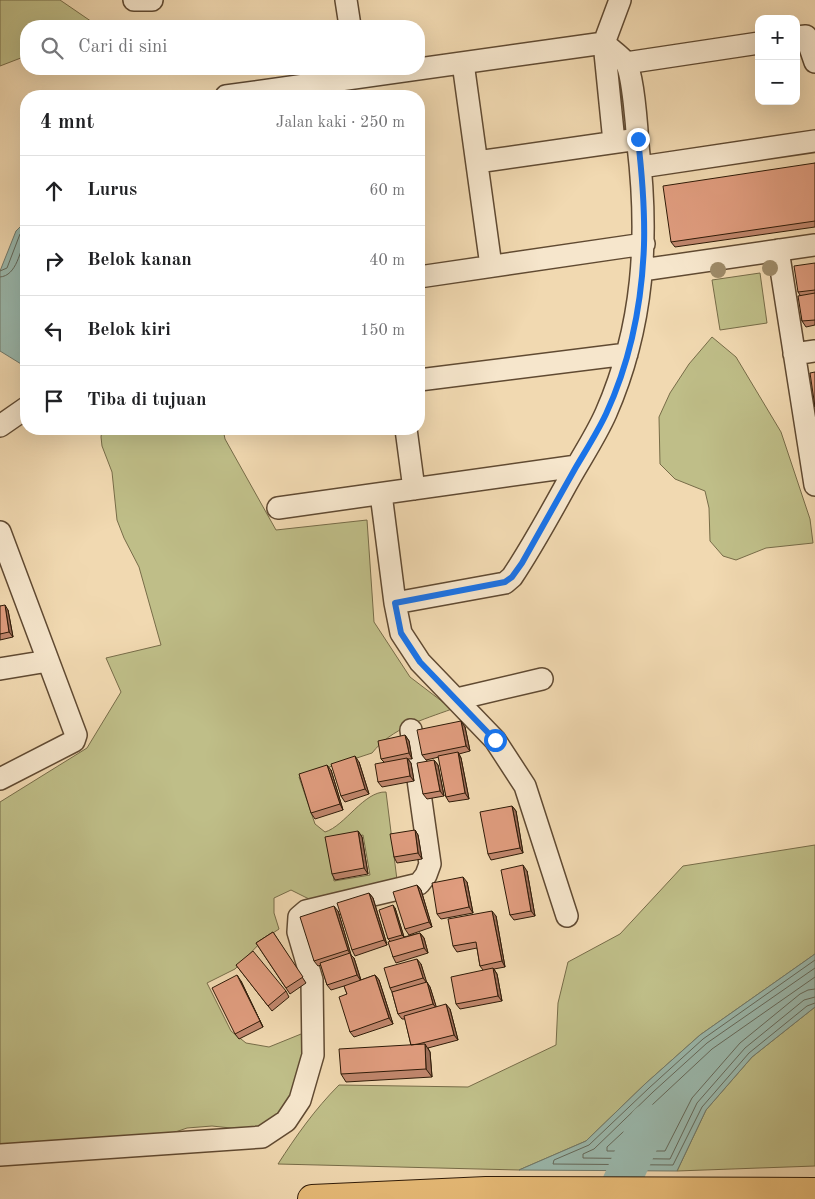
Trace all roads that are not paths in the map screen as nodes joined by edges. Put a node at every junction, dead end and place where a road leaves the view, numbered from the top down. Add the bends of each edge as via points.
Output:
1 (134, 0) edge
2 (152, 0) edge
3 (346, 0) edge
4 (620, 0) edge
5 (349, 20) edge
6 (800, 37) edge
7 (604, 43) junction
8 (755, 44) edge
9 (815, 62) edge
10 (463, 63) junction
11 (626, 63) junction
12 (425, 69) edge
13 (392, 75) edge
14 (357, 81) edge
15 (288, 90) edge
16 (638, 139) junction
17 (815, 141) edge
18 (614, 142) junction
19 (477, 162) junction
20 (641, 168) junction
21 (644, 244) junction
22 (815, 244) edge
23 (778, 250) junction
24 (491, 266) junction
25 (642, 270) junction
26 (425, 276) edge
27 (815, 351) edge
28 (628, 354) junction
29 (794, 354) junction
30 (425, 379) edge
31 (20, 412) edge
32 (0, 426) edge
33 (407, 435) edge
34 (812, 454) edge
35 (577, 466) junction
36 (815, 485) edge
37 (414, 489) junction
38 (381, 494) junction
39 (278, 508) dead end
40 (0, 532) edge
41 (4, 556) edge
42 (395, 603) junction
43 (48, 661) junction
44 (0, 669) edge
45 (542, 679) dead end
46 (457, 699) junction
47 (411, 730) dead end
48 (0, 779) edge
49 (567, 916) dead end
50 (0, 1156) edge
51 (808, 1192) edge
52 (312, 1199) edge

1 - 2 street
3 - 5 street
4 - 7 street
6 - 9 street via 806,36
7 - 10 street
7 - 11 street
7 - 18 street
8 - 11 street
10 - 12 street
10 - 19 street
11 - 16 street
13 - 14 street
14 - 15 street
16 - 18 street
16 - 20 street
17 - 20 street
18 - 19 street
19 - 24 street
20 - 21 street
21 - 24 street
21 - 25 street
22 - 23 street
23 - 25 street
23 - 29 street
24 - 26 street
25 - 28 street
27 - 29 street
28 - 30 street
28 - 35 street via 606,414
29 - 34 street
31 - 32 street
33 - 37 street
34 - 36 street
35 - 37 street
35 - 42 street via 512,577 505,582
37 - 38 street
38 - 39 street
38 - 42 street
40 - 41 street
41 - 43 street
42 - 46 street via 401,633 420,662
43 - 44 street
43 - 48 street via 76,735 74,741
45 - 46 street
46 - 49 street via 495,740 525,786
47 - 50 street via 430,864 419,884 306,911 299,917 298,932 312,980 313,1055 300,1100 286,1121 262,1137
51 - 52 highway via 486,1191

